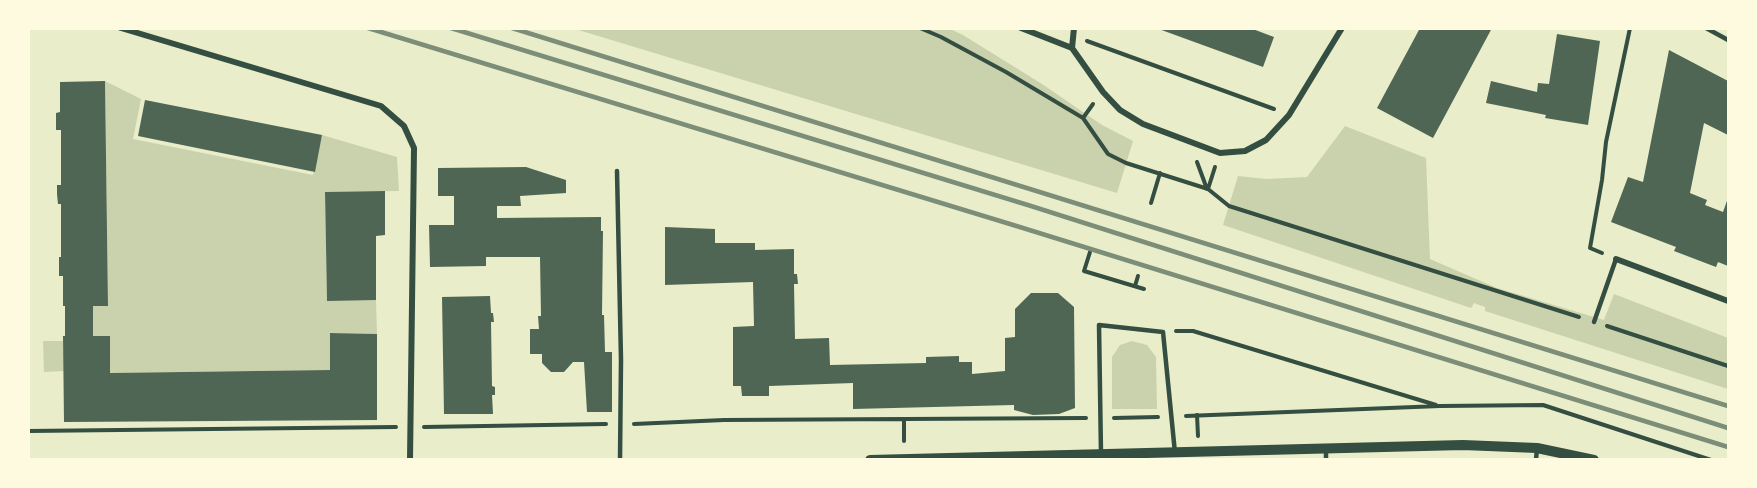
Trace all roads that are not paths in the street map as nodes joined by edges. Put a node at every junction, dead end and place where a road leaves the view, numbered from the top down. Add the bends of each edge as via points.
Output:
1 (122, 28) edge
2 (1021, 28) edge
3 (1342, 28) edge
4 (1706, 28) edge
5 (1074, 32) edge
6 (1728, 40) edge
7 (1072, 48) junction
8 (617, 171) dead end
9 (1616, 259) joint
10 (1728, 301) edge
11 (1594, 322) road end
12 (1175, 453) junction
13 (1326, 454) edge
14 (1537, 454) edge
15 (1101, 455) junction
16 (410, 459) edge
17 (620, 459) edge
18 (870, 459) edge
19 (1594, 459) edge

1 - 16 street via 381,106 404,126 414,148
2 - 7 street
3 - 7 street via 1289,115 1266,140 1245,151 1220,153 1143,124 1120,110
4 - 6 lane
5 - 7 street
8 - 17 lane
9 - 10 street
9 - 11 lane
12 - 13 street
12 - 15 street
12 - 15 lane via 1163,332 1099,325
13 - 14 street via 1463,445
14 - 19 street
15 - 18 street

